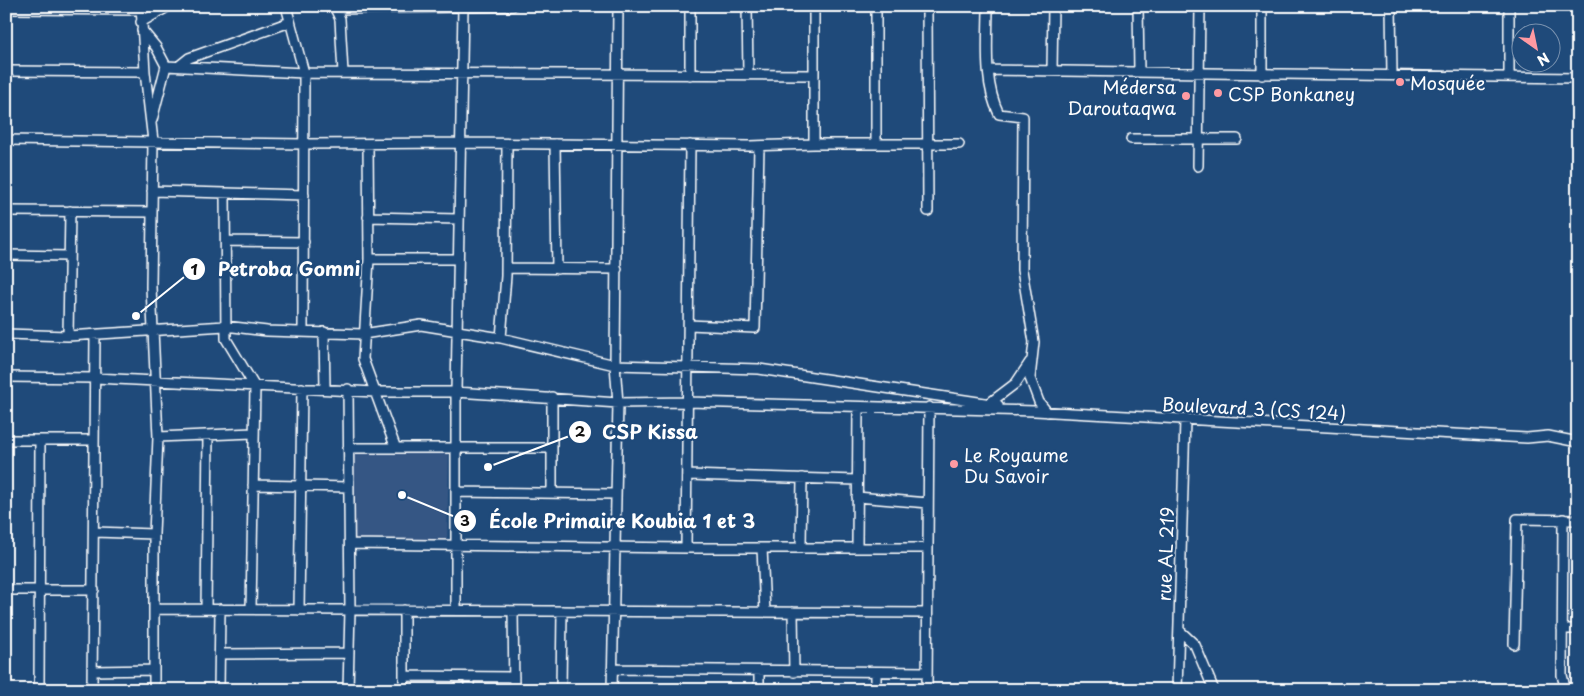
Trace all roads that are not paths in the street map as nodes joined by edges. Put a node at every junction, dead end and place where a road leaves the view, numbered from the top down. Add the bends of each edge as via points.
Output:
1 (169, 6) edge
2 (286, 6) edge
3 (463, 6) edge
4 (512, 6) edge
5 (618, 6) edge
6 (690, 6) edge
7 (747, 6) edge
8 (814, 6) edge
9 (876, 6) edge
10 (927, 6) edge
11 (988, 6) edge
12 (1053, 6) edge
13 (1138, 6) edge
14 (1200, 6) edge
15 (1262, 6) edge
16 (1391, 6) edge
17 (1509, 6) edge
18 (340, 7) edge
19 (401, 7) edge
20 (141, 8) edge
21 (6, 9) edge
22 (290, 22) junction
23 (141, 26) junction
24 (166, 66) junction
25 (179, 66) junction
26 (988, 70) junction
27 (1052, 70) junction
28 (6, 71) edge
29 (145, 72) junction
30 (1139, 72) junction
31 (304, 73) junction
32 (343, 73) junction
33 (461, 74) junction
34 (617, 74) junction
35 (1198, 74) junction
36 (690, 75) junction
37 (748, 75) junction
38 (814, 75) junction
39 (1262, 75) junction
40 (1392, 75) junction
41 (1509, 77) junction
42 (1578, 78) edge
43 (151, 125) junction
44 (1131, 139) dead end
45 (1198, 139) junction
46 (1237, 139) dead end
47 (6, 140) edge
48 (153, 140) junction
49 (460, 143) junction
50 (304, 144) junction
51 (368, 144) junction
52 (507, 144) junction
53 (555, 144) junction
54 (617, 144) junction
55 (814, 144) junction
56 (876, 144) junction
57 (928, 144) junction
58 (959, 144) dead end
59 (690, 145) junction
60 (758, 146) junction
61 (1198, 166) dead end
62 (152, 191) junction
63 (225, 193) junction
64 (304, 195) junction
65 (6, 211) edge
66 (70, 211) junction
67 (928, 211) dead end
68 (152, 212) junction
69 (368, 217) junction
70 (458, 219) junction
71 (226, 241) junction
72 (304, 242) junction
73 (6, 255) edge
74 (69, 256) junction
75 (368, 259) junction
76 (457, 259) junction
77 (506, 268) junction
78 (557, 269) junction
79 (617, 269) junction
80 (689, 325) junction
81 (225, 326) junction
82 (152, 329) junction
83 (458, 330) junction
84 (303, 331) junction
85 (324, 332) junction
86 (6, 334) edge
87 (96, 334) junction
88 (363, 334) junction
89 (68, 336) junction
90 (501, 338) junction
91 (1032, 357) junction
92 (615, 364) junction
93 (689, 366) junction
94 (6, 377) edge
95 (95, 378) junction
96 (155, 381) junction
97 (255, 387) junction
98 (302, 388) junction
99 (325, 388) junction
100 (348, 389) junction
101 (375, 392) junction
102 (456, 392) junction
103 (552, 397) junction
104 (618, 402) junction
105 (688, 402) junction
106 (989, 404) junction
107 (858, 407) junction
108 (929, 408) junction
109 (980, 410) junction
110 (1035, 412) junction
111 (1047, 412) junction
112 (1185, 420) junction
113 (252, 433) junction
114 (208, 435) junction
115 (158, 437) junction
116 (6, 440) edge
117 (40, 440) junction
118 (94, 440) junction
119 (1578, 442) edge
120 (395, 446) junction
121 (456, 447) junction
122 (348, 448) junction
123 (551, 448) junction
124 (688, 475) junction
125 (802, 478) junction
126 (857, 480) junction
127 (301, 485) junction
128 (253, 486) junction
129 (349, 487) junction
130 (456, 492) junction
131 (552, 492) junction
132 (616, 494) junction
133 (857, 497) junction
134 (928, 503) junction
135 (1564, 519) junction
136 (1578, 520) edge
137 (95, 532) junction
138 (154, 534) junction
139 (350, 544) junction
140 (456, 546) junction
141 (801, 546) junction
142 (614, 547) junction
143 (857, 547) junction
144 (686, 548) junction
145 (762, 548) junction
146 (928, 548) junction
147 (6, 590) edge
148 (38, 590) junction
149 (94, 590) junction
150 (154, 609) junction
151 (206, 609) junction
152 (220, 609) junction
153 (251, 609) junction
154 (299, 610) junction
155 (350, 610) junction
156 (404, 610) junction
157 (456, 610) junction
158 (513, 611) junction
159 (562, 611) junction
160 (613, 611) junction
161 (764, 612) junction
162 (793, 612) junction
163 (927, 613) junction
164 (1578, 629) edge
165 (1179, 630) junction
166 (1562, 630) junction
167 (1514, 644) dead end
168 (348, 653) junction
169 (219, 654) junction
170 (612, 669) junction
171 (154, 670) junction
172 (93, 671) junction
173 (759, 672) junction
174 (794, 672) junction
175 (927, 672) junction
176 (876, 673) junction
177 (404, 676) junction
178 (469, 677) junction
179 (514, 677) junction
180 (38, 690) edge
181 (92, 690) edge
182 (154, 690) edge
183 (219, 690) edge
184 (348, 690) edge
185 (404, 690) edge
186 (469, 690) edge
187 (514, 690) edge
188 (561, 690) edge
189 (612, 690) edge
190 (759, 690) edge
191 (876, 690) edge
192 (927, 690) edge
193 (1177, 690) edge
194 (1214, 690) edge
195 (1570, 690) edge

1 - 23 street
2 - 22 street
3 - 4 street
3 - 19 street
3 - 33 street
5 - 34 street
6 - 36 street
7 - 37 street
8 - 38 street
9 - 56 street
10 - 57 street
11 - 26 street
12 - 27 street
13 - 30 street
14 - 35 street
15 - 39 street
16 - 40 street
17 - 41 street
18 - 19 street
18 - 32 street
20 - 21 street
20 - 23 street
22 - 25 street via 189,58
22 - 31 street
23 - 24 street
23 - 29 street
24 - 25 street
24 - 43 street
25 - 31 street
26 - 27 street
26 - 91 street via 993,102 999,114 1023,117 1022,270 1034,342
27 - 30 street
28 - 29 street
29 - 43 street
30 - 35 street
31 - 32 street
31 - 50 street
32 - 33 street
33 - 34 street
33 - 49 street
34 - 36 street
34 - 54 street
35 - 39 street
35 - 45 street
36 - 37 street
37 - 38 street
38 - 55 street
39 - 40 street
40 - 41 street
41 - 42 street
43 - 48 street
44 - 45 street
45 - 46 street
45 - 61 street
47 - 48 street
48 - 50 street
48 - 62 street
49 - 51 street
49 - 52 street
49 - 70 street
50 - 51 street
50 - 64 street
51 - 69 street
52 - 53 street
52 - 77 street
53 - 54 street
53 - 78 street
54 - 59 street
54 - 79 street
55 - 56 street
55 - 60 street
56 - 57 street
57 - 58 street
57 - 67 street
59 - 60 street
59 - 80 street
60 - 80 street via 755,328
62 - 63 street
62 - 68 street
63 - 64 street
63 - 71 street
64 - 72 street
65 - 66 street
66 - 68 street
66 - 74 street
68 - 82 street
69 - 70 street
69 - 75 street
70 - 76 street
71 - 72 street
71 - 81 street
72 - 84 street
73 - 74 street
74 - 89 street
75 - 76 street
75 - 88 street
76 - 83 street
77 - 78 street
77 - 90 street
78 - 79 street
79 - 92 street
80 - 93 street
81 - 82 street
81 - 84 street
81 - 97 street via 229,346
82 - 87 street
82 - 96 street
83 - 88 street via 421,325
83 - 90 street
83 - 102 street
84 - 85 street
85 - 88 street
85 - 99 street
86 - 89 street
87 - 89 street
87 - 95 street
88 - 101 street via 363,359
90 - 92 street
91 - 106 street via 1016,383
91 - 111 street via 1030,378 1033,390
92 - 93 street
92 - 104 street
93 - 105 street
93 - 106 street via 759,369
94 - 95 street, Boulevard 3 (CS 124)
95 - 96 street, Boulevard 3 (CS 124)
95 - 118 street
96 - 97 street, Boulevard 3 (CS 124)
96 - 115 street
97 - 98 street, Boulevard 3 (CS 124)
97 - 113 street
98 - 99 street, Boulevard 3 (CS 124)
98 - 127 street
99 - 100 street, Boulevard 3 (CS 124)
100 - 101 street, Boulevard 3 (CS 124)
100 - 122 street
101 - 102 street, Boulevard 3 (CS 124)
101 - 120 street
102 - 103 street, Boulevard 3 (CS 124)
102 - 121 street
103 - 104 street, Boulevard 3 (CS 124)
103 - 123 street
104 - 105 street, Boulevard 3 (CS 124)
104 - 132 street
105 - 107 street, Boulevard 3 (CS 124)
105 - 124 street
106 - 109 street
106 - 110 street
107 - 108 street, Boulevard 3 (CS 124)
107 - 126 street
108 - 109 street, Boulevard 3 (CS 124)
108 - 134 street
109 - 110 street, Boulevard 3 (CS 124)
110 - 111 street, Boulevard 3 (CS 124)
111 - 112 street, Boulevard 3 (CS 124)
112 - 119 street, Boulevard 3 (CS 124) via 1379,432 1548,436
112 - 165 street, rue AL 219
113 - 114 street
113 - 128 street
114 - 115 street
114 - 151 street
115 - 138 street
116 - 117 street
117 - 118 street
117 - 148 street
118 - 137 street
120 - 121 street
120 - 122 street
121 - 123 street
121 - 130 street
122 - 129 street
123 - 131 street
124 - 125 street
124 - 144 street
125 - 126 street
125 - 141 street
126 - 133 street
127 - 128 street
127 - 129 street
127 - 154 street
128 - 153 street
129 - 139 street
130 - 131 street
130 - 140 street
131 - 132 street
132 - 142 street
133 - 134 street
133 - 143 street
134 - 146 street
135 - 136 street
135 - 166 street
135 - 167 street via 1517,519
137 - 138 street
137 - 149 street
138 - 150 street
139 - 140 street
139 - 155 street
140 - 142 street
140 - 157 street
141 - 143 street
141 - 145 street
142 - 144 street
142 - 160 street
143 - 146 street
144 - 145 street
145 - 161 street
146 - 163 street
147 - 148 street
148 - 149 street
148 - 180 street
149 - 172 street
150 - 151 street
150 - 171 street
151 - 152 street
152 - 153 street
152 - 169 street
153 - 154 street
154 - 155 street
155 - 156 street
155 - 168 street
156 - 157 street
156 - 177 street
157 - 158 street
158 - 159 street
158 - 179 street
159 - 160 street
159 - 188 street
160 - 161 street
160 - 170 street
161 - 162 street
162 - 163 street
162 - 174 street
163 - 175 street
164 - 166 street
165 - 193 street, rue AL 219
165 - 194 street via 1195,645
166 - 195 street via 1562,681
168 - 169 street
168 - 184 street
169 - 183 street
170 - 173 street
170 - 189 street
171 - 172 street
171 - 182 street
172 - 181 street
173 - 174 street
173 - 190 street
174 - 176 street
175 - 176 street
175 - 192 street
176 - 191 street
177 - 178 street
177 - 185 street
178 - 179 street
178 - 186 street
179 - 187 street

